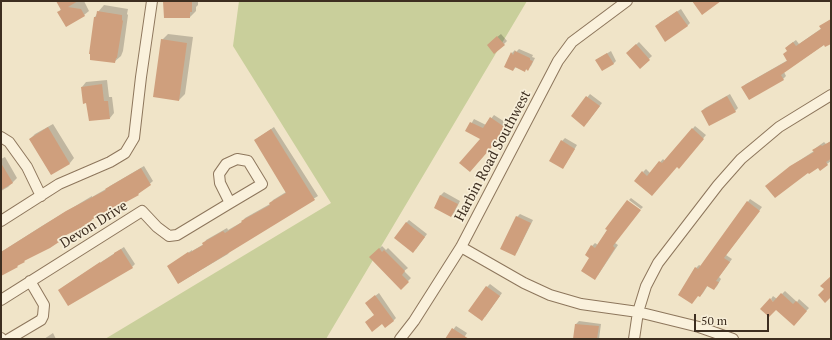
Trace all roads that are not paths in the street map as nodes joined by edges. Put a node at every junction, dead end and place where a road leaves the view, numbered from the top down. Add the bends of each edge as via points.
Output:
1 (152, 1) edge
2 (627, 1) edge
3 (831, 95) edge
4 (1, 137) edge
5 (41, 196) junction
6 (230, 203) junction
7 (1, 221) edge
8 (461, 247) junction
9 (30, 281) junction
10 (1, 300) edge
11 (638, 312) junction
12 (9, 339) edge
13 (400, 339) edge
14 (634, 339) edge
15 (733, 339) edge

1 - 5 street via 134,138 125,153 59,184
2 - 8 street, Harbin Road Southwest via 572,42 558,61
3 - 11 street via 780,127 741,159 718,184 658,263 646,286
4 - 5 street via 9,142 27,167
5 - 7 street
6 - 6 street, Devon Drive via 262,184 248,161 237,160 226,164 219,174 220,183
6 - 9 street, Devon Drive via 177,235 169,236 142,211
8 - 11 street via 550,295 581,304
8 - 13 street, Harbin Road Southwest
9 - 10 street, Devon Drive
9 - 12 street via 44,305 43,316 41,320
11 - 14 street
11 - 15 street via 699,326

